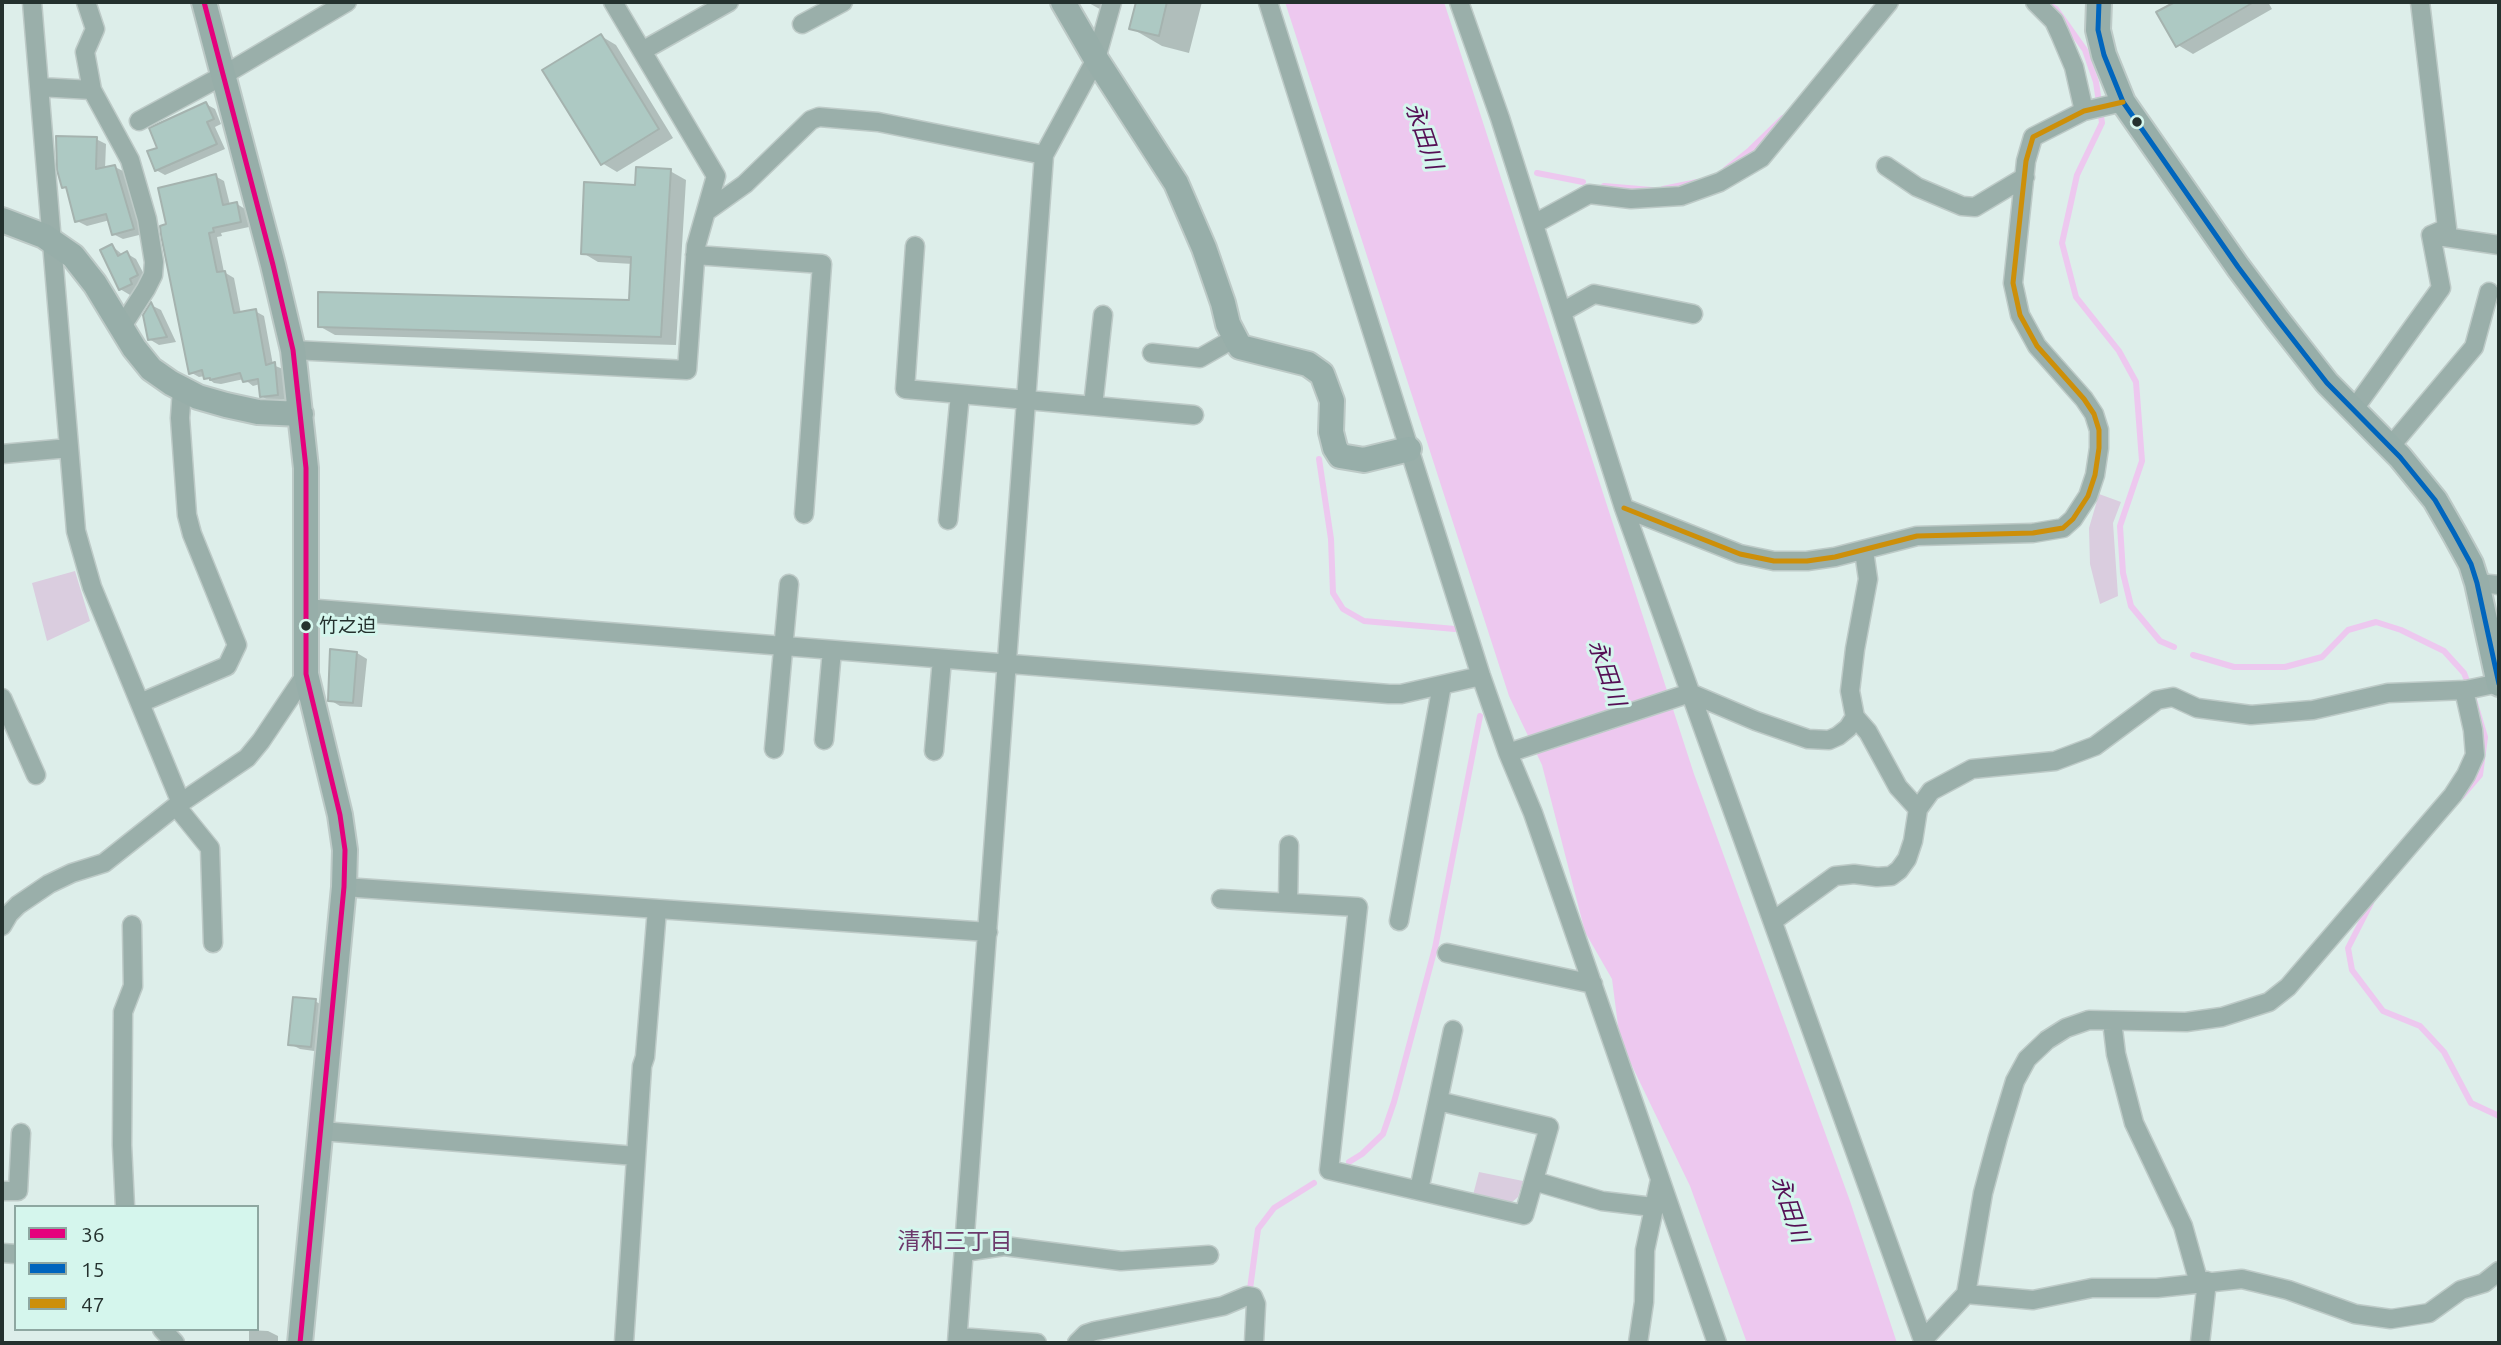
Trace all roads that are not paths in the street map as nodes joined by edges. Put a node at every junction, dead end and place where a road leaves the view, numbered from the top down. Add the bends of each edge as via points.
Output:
1 (32, 2) edge
2 (86, 2) edge
3 (204, 2) edge
4 (347, 2) edge
5 (612, 2) edge
6 (729, 2) edge
7 (1063, 2) edge
8 (1112, 2) edge
9 (1268, 2) edge
10 (1459, 2) edge
11 (1889, 2) edge
12 (2035, 2) edge
13 (2099, 2) edge
14 (2420, 2) edge
15 (852, 3) edge
16 (802, 24) dead end
17 (642, 51) junction
18 (1096, 59) junction
19 (222, 76) junction
20 (39, 87) junction
21 (92, 90) junction
22 (2118, 103) junction
23 (2086, 111) junction
24 (139, 121) dead end
25 (1044, 155) junction
26 (1886, 166) dead end
27 (2025, 177) junction
28 (707, 211) junction
29 (2, 220) edge
30 (1534, 223) junction
31 (2431, 235) junction
32 (52, 242) junction
33 (2499, 244) edge
34 (915, 246) dead end
35 (695, 255) junction
36 (2489, 292) dead end
37 (1562, 312) junction
38 (1693, 314) dead end
39 (1103, 315) dead end
40 (121, 328) junction
41 (1235, 338) junction
42 (293, 351) junction
43 (1152, 353) dead end
44 (182, 388) junction
45 (960, 394) junction
46 (1027, 400) junction
47 (1093, 406) junction
48 (2354, 409) junction
49 (301, 414) junction
50 (1194, 415) dead end
51 (2390, 447) junction
52 (69, 448) junction
53 (1409, 449) junction
54 (2, 454) edge
55 (1624, 508) junction
56 (804, 514) dead end
57 (948, 520) dead end
58 (1864, 551) junction
59 (789, 584) dead end
60 (2488, 584) edge
61 (305, 608) junction
62 (783, 646) junction
63 (832, 650) junction
64 (942, 659) junction
65 (1007, 664) junction
66 (306, 674) junction
67 (1481, 676) junction
68 (1442, 685) junction
69 (2482, 687) edge
70 (1690, 692) junction
71 (2, 698) edge
72 (140, 703) junction
73 (1855, 717) junction
74 (824, 740) dead end
75 (774, 749) dead end
76 (934, 751) dead end
77 (1508, 753) junction
78 (36, 775) dead end
79 (179, 804) junction
80 (1918, 809) junction
81 (1289, 845) dead end
82 (344, 887) junction
83 (1221, 899) dead end
84 (1287, 903) junction
85 (657, 909) junction
86 (1399, 921) dead end
87 (1773, 921) junction
88 (132, 925) dead end
89 (2, 926) edge
90 (988, 932) junction
91 (214, 943) dead end
92 (1447, 953) dead end
93 (1593, 984) junction
94 (2112, 1021) junction
95 (1453, 1030) dead end
96 (1438, 1101) junction
97 (321, 1131) junction
98 (21, 1133) dead end
99 (636, 1156) junction
100 (1660, 1180) junction
101 (1534, 1181) junction
102 (2, 1191) edge
103 (1419, 1191) junction
104 (125, 1205) edge
105 (1653, 1207) junction
106 (964, 1252) junction
107 (1209, 1255) dead end
108 (2499, 1271) edge
109 (2203, 1282) junction
110 (2492, 1283) edge
111 (1966, 1294) junction
112 (957, 1340) edge
113 (1924, 1342) edge
114 (300, 1343) edge
115 (624, 1343) edge
116 (1037, 1343) edge
117 (1077, 1343) edge
118 (1254, 1343) edge
119 (1638, 1343) edge
120 (1717, 1343) edge
121 (2200, 1343) edge

1 - 20 street
2 - 21 street via 95,29 85,52
3 - 19 street
4 - 19 street
5 - 17 street
6 - 17 street
7 - 18 street
8 - 18 street
9 - 53 street
10 - 30 street
11 - 30 street via 1761,158 1720,182 1681,196 1631,199 1589,194
12 - 23 street via 2060,33
13 - 22 street via 2098,30
14 - 31 street via 2447,228
15 - 16 street
17 - 28 street via 716,176
18 - 25 street
18 - 41 street via 1175,183 1204,248
19 - 24 street
19 - 42 street
20 - 21 street
20 - 32 street
21 - 40 street via 131,160 154,262 153,275
22 - 23 street
22 - 48 street via 2245,278 2327,383
23 - 27 street via 2033,137
25 - 28 street via 878,122 819,117 745,184
25 - 46 street
26 - 27 street via 1917,187 1962,206 1975,207
27 - 58 street via 2013,283 2020,315 2037,346 2094,414 2099,448 2088,496 2063,528 1917,536
28 - 35 street
29 - 32 street
30 - 37 street
31 - 33 street
31 - 48 street via 2441,288
32 - 40 street via 73,256
32 - 52 street
34 - 45 street via 905,389
35 - 42 street via 687,370
35 - 56 street via 822,264
36 - 51 street via 2474,347
37 - 38 street via 1594,294
37 - 55 street
39 - 47 street
40 - 44 street via 151,369
41 - 43 street via 1200,358
41 - 53 street via 1240,347 1308,365 1322,374 1332,401 1331,432 1340,456 1364,460
42 - 49 street
44 - 49 street via 198,397 258,412
44 - 72 street via 187,514 237,645 227,666
45 - 46 street
45 - 57 street
46 - 47 street
46 - 65 street
47 - 50 street
48 - 51 street
49 - 61 street via 306,468
51 - 60 street via 2435,500 2471,564
52 - 54 street
52 - 72 street via 79,542 92,587
53 - 67 street
55 - 58 street via 1740,554 1774,561 1807,561
55 - 70 street
58 - 73 street via 1868,579 1850,691
59 - 62 street
60 - 69 street
61 - 62 street
61 - 66 street
62 - 63 street
62 - 75 street
63 - 64 street
63 - 74 street
64 - 65 street
64 - 76 street
65 - 68 street via 1389,694
65 - 90 street
66 - 79 street via 247,758
66 - 82 street via 340,815
67 - 68 street
67 - 77 street
68 - 86 street
69 - 80 street via 2388,693 2313,710 2251,715 2197,708 2173,697 2157,700 2095,746 2055,761 1972,769 1931,790
69 - 94 street via 2475,755 2466,775 2288,988 2269,1002 2222,1017 2186,1022
70 - 73 street via 1808,739 1838,736
70 - 77 street
70 - 87 street
71 - 78 street
72 - 79 street
73 - 80 street via 1898,787
77 - 93 street
79 - 89 street via 103,863 49,884 18,905
79 - 91 street via 209,848
80 - 87 street via 1913,841 1899,870 1891,876 1835,876
81 - 84 street
82 - 85 street
82 - 97 street
83 - 84 street
84 - 103 street via 1358,907 1329,1170
85 - 90 street
85 - 99 street
87 - 113 street
88 - 104 street via 133,986 123,1012
90 - 106 street
92 - 93 street
93 - 100 street
94 - 109 street via 2134,1123 2183,1226
94 - 111 street via 2090,1020 2066,1028 2027,1059 2015,1081 1983,1193
95 - 96 street
96 - 101 street via 1549,1128
96 - 103 street
97 - 99 street
97 - 114 street
98 - 102 street via 19,1191
99 - 115 street
100 - 105 street
100 - 120 street
101 - 103 street via 1524,1215
101 - 105 street via 1602,1201
105 - 119 street
106 - 107 street via 1004,1246 1121,1261
106 - 112 street
108 - 110 street
109 - 110 street via 2242,1279 2355,1314 2391,1319 2429,1313 2462,1290
109 - 111 street via 2092,1288 2033,1300
109 - 121 street
111 - 113 street
112 - 116 street
117 - 118 street via 1095,1331 1223,1306 1247,1296 1256,1304

